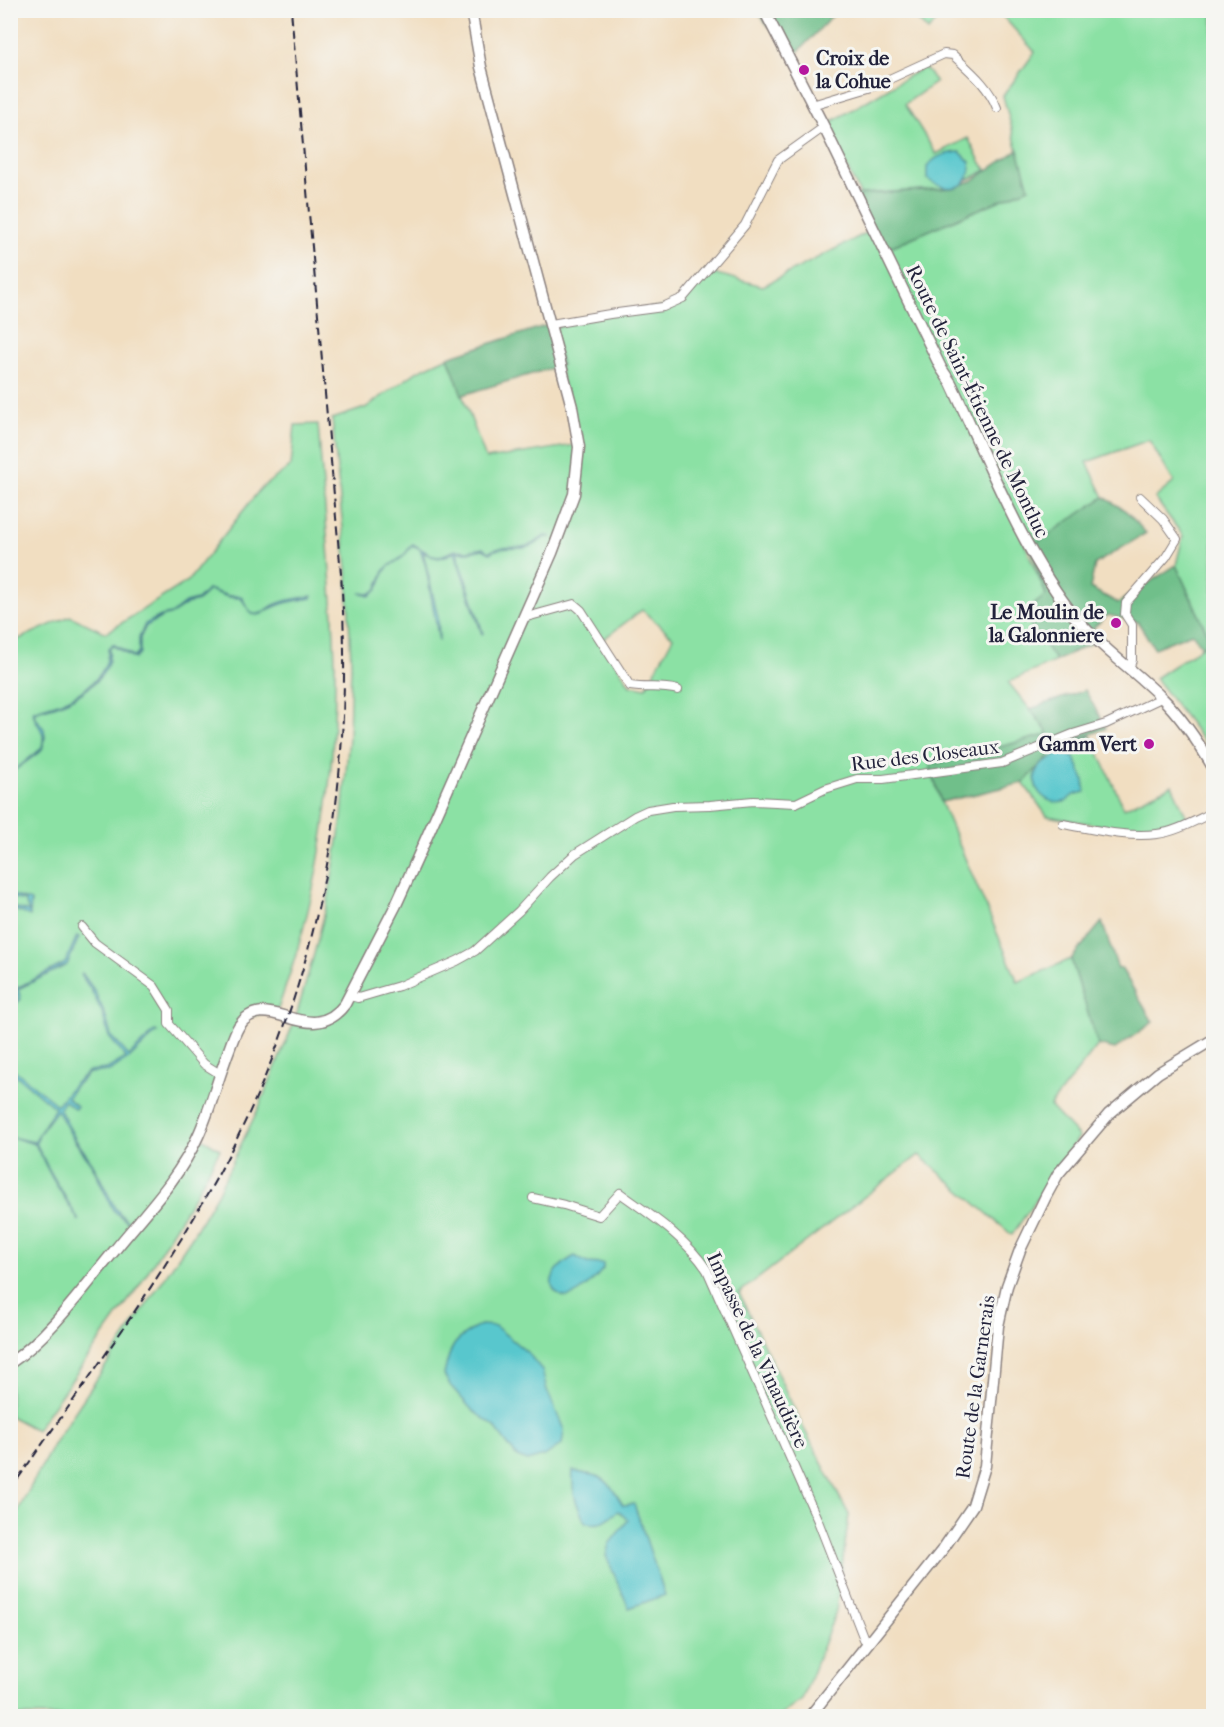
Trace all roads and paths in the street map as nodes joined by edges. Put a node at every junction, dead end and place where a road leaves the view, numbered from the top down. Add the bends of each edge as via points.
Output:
1 (471, 10) edge
2 (764, 10) edge
3 (812, 105) junction
4 (997, 108) dead end
5 (824, 127) junction
6 (551, 324) junction
7 (1140, 496) dead end
8 (524, 618) junction
9 (1129, 669) junction
10 (678, 690) dead end
11 (1161, 696) junction
12 (1214, 770) edge
13 (1214, 812) edge
14 (1063, 824) dead end
15 (82, 927) dead end
16 (350, 996) junction
17 (1214, 1039) edge
18 (220, 1074) junction
19 (533, 1198) dead end
20 (10, 1363) edge
21 (867, 1642) junction
22 (810, 1716) edge

1 - 6 main road via 481,67
2 - 3 main road, Route de Saint-Étienne de Montluc
3 - 4 street via 872,87 944,54 953,55 976,77
3 - 5 main road, Route de Saint-Étienne de Montluc
5 - 6 street via 778,160 745,225 684,298 663,307
5 - 9 main road, Route de Saint-Étienne de Montluc via 1049,581 1083,626
6 - 8 main road via 579,447 574,494
7 - 9 street via 1177,539 1126,603 1125,614 1132,625
8 - 10 street via 574,604 630,686 661,685
8 - 16 main road via 396,905
9 - 11 main road, Route de Saint-Étienne de Montluc
11 - 12 main road, Route de Saint-Étienne de Montluc via 1182,720
11 - 16 street, Rue des Closeaux via 1106,724 1002,763 857,779 796,803 753,801 648,810 575,854 475,951 399,986 358,998
13 - 14 street via 1155,835 1113,833
15 - 18 street via 95,943 154,986 169,1010 169,1024 204,1064
16 - 18 main road via 327,1020 307,1023 261,1012 246,1018 237,1030
17 - 21 main road, Route de la Garnerais via 1158,1073 1109,1114 1058,1174 1020,1250 1007,1286 998,1326 985,1466 973,1505 943,1549
18 - 20 main road via 183,1165 64,1311
19 - 21 street, Impasse de la Vinaudière via 598,1216 620,1193 696,1253 818,1521
21 - 22 main road, Route de la Garnerais

